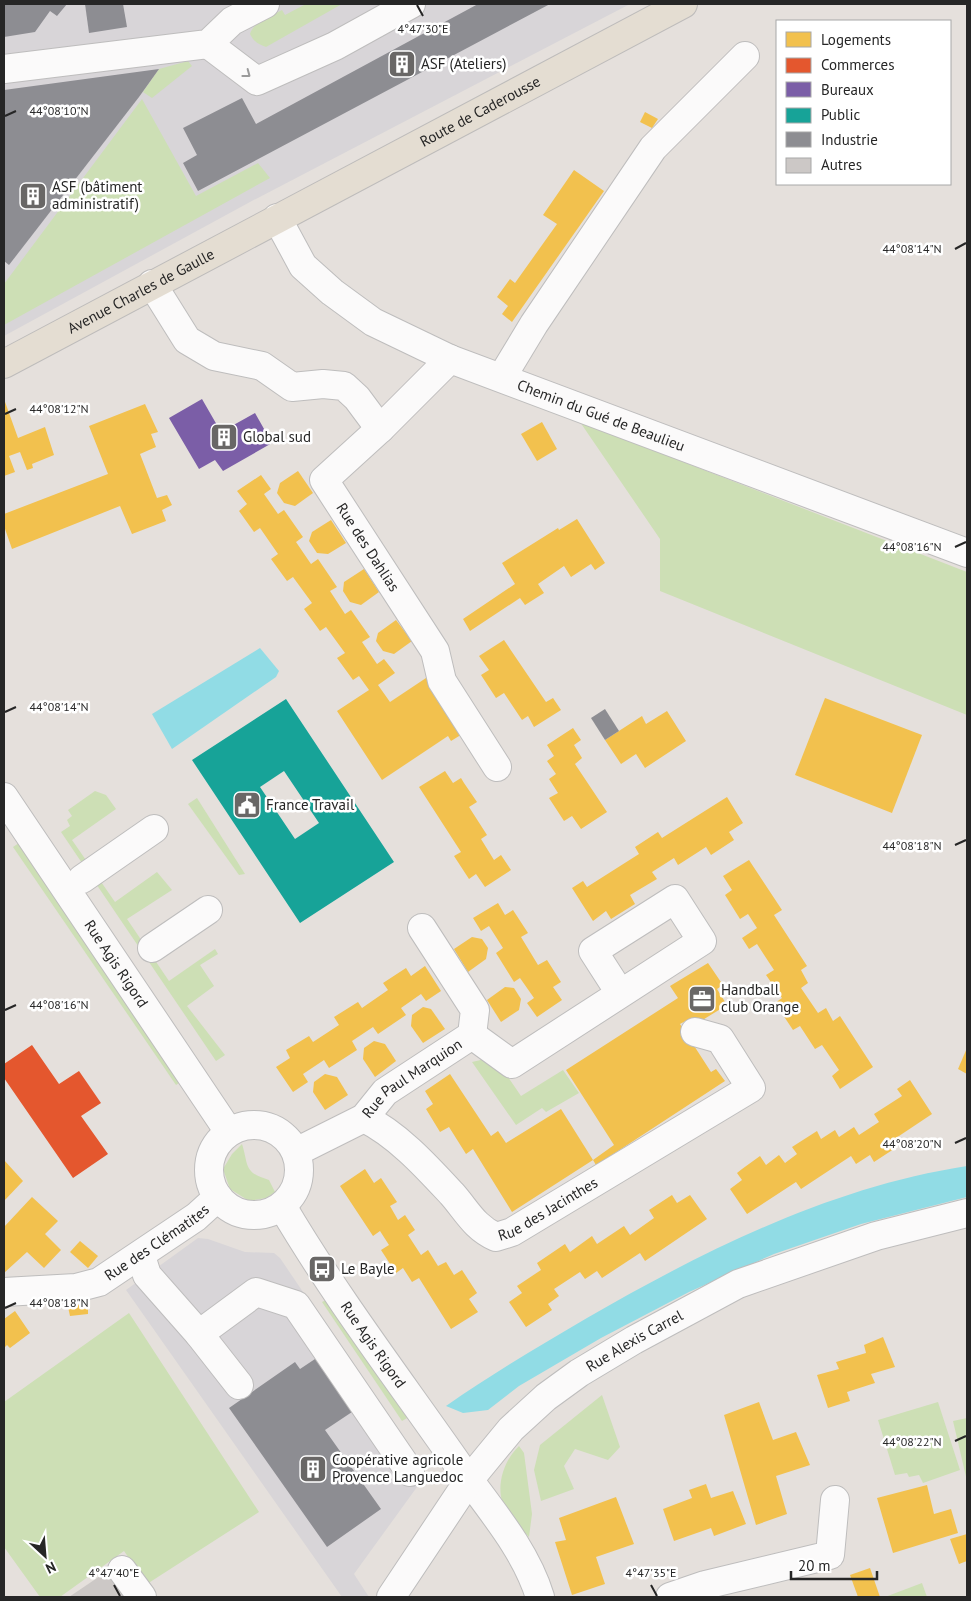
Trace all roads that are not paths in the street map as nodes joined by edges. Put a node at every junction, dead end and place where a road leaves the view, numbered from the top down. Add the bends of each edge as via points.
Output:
1 (265, 4) edge
2 (411, 4) edge
3 (683, 4) edge
4 (232, 13) edge
5 (208, 44) junction
6 (745, 56) dead end
7 (4, 70) edge
8 (277, 218) junction
9 (152, 284) junction
10 (450, 358) junction
11 (4, 364) edge
12 (502, 377) junction
13 (380, 429) junction
14 (967, 553) edge
15 (497, 766) dead end
16 (4, 797) edge
17 (154, 829) dead end
18 (82, 879) dead end
19 (208, 910) dead end
20 (422, 928) dead end
21 (152, 948) dead end
22 (620, 993) junction
23 (695, 1032) dead end
24 (472, 1035) junction
25 (364, 1118) junction
26 (229, 1132) junction
27 (296, 1152) junction
28 (218, 1197) junction
29 (282, 1206) junction
30 (967, 1213) edge
31 (140, 1256) junction
32 (4, 1292) edge
33 (199, 1334) junction
34 (239, 1385) dead end
35 (410, 1472) dead end
36 (469, 1480) junction
37 (835, 1500) dead end
38 (122, 1570) dead end
39 (142, 1597) edge
40 (391, 1597) edge
41 (540, 1597) edge
42 (670, 1597) edge

1 - 4 street
5 -> 2 street via 257,81 335,46
3 - 8 main road, Route de Caderousse
4 - 5 street
5 - 7 street
6 - 12 street via 653,148
8 - 9 main road, Avenue Charles de Gaulle
8 - 10 street, Chemin du Gué de Beaulieu via 303,266 332,292 373,322
9 - 11 main road, Avenue Charles de Gaulle
9 - 13 street via 188,340 214,356 262,366 292,387 344,386
10 - 12 street, Chemin du Gué de Beaulieu
10 - 13 street, Rue des Dahlias
12 - 14 street, Chemin du Gué de Beaulieu
13 - 15 street, Rue des Dahlias via 324,480 435,650 442,681
16 - 26 street, Rue Agis Rigord
17 - 18 street
19 - 21 street
20 - 24 street, Rue Paul Marquion via 475,1010
22 - 22 street via 702,941 675,899 593,951
22 - 24 street via 512,1064
23 - 25 street, Rue des Jacinthes via 720,1039 751,1088 512,1232 496,1237 482,1230 386,1129
24 - 25 street, Rue Paul Marquion via 385,1092
25 - 27 street, Rue Paul Marquion
26 - 27 street via 243,1125 259,1124 288,1138
26 - 28 street via 216,1145 209,1162 210,1180
27 - 29 street via 298,1181
28 - 29 street via 228,1207 255,1215 269,1213
28 - 31 street, Rue des Clématites
29 - 36 street, Rue Agis Rigord
30 - 36 street, Rue Alexis Carrel via 876,1236 738,1284 643,1335 546,1397 512,1429
31 - 32 street, Rue des Clématites via 98,1282 76,1288
31 - 33 street via 147,1276
33 - 34 street
33 - 35 street via 256,1292 296,1305
36 - 40 street, Rue Alexis Carrel
36 - 41 street, Rue Agis Rigord via 516,1546
37 - 42 street via 830,1555 705,1585
38 - 39 street

